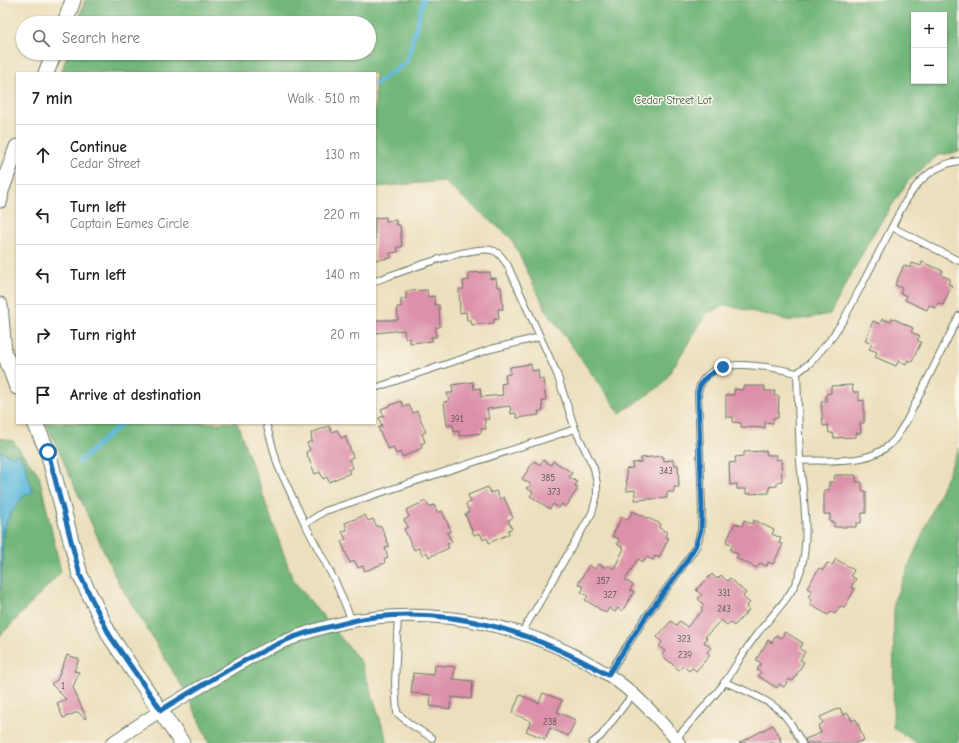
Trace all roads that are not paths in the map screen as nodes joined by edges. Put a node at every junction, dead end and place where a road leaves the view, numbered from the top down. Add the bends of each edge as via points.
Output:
1 (72, 0) edge
2 (67, 16) edge
3 (51, 60) edge
4 (46, 72) edge
5 (16, 150) edge
6 (959, 161) edge
7 (0, 200) edge
8 (892, 227) junction
9 (959, 262) edge
10 (376, 281) edge
11 (0, 305) edge
12 (959, 316) edge
13 (540, 337) junction
14 (797, 373) junction
15 (16, 384) edge
16 (376, 388) edge
17 (35, 424) edge
18 (266, 424) edge
19 (575, 429) junction
20 (800, 461) junction
21 (305, 524) junction
22 (398, 615) junction
23 (352, 621) junction
24 (521, 634) junction
25 (608, 675) junction
26 (724, 682) junction
27 (633, 694) junction
28 (161, 710) junction
29 (432, 738) dead end
30 (677, 741) edge
31 (112, 743) edge
32 (182, 743) edge
33 (592, 743) edge
34 (802, 743) edge

1 - 2 street
3 - 4 street
5 - 7 street
6 - 8 lane via 929,172 903,203
8 - 9 lane
8 - 14 lane via 844,319 811,362
10 - 13 lane via 463,252 491,250 499,253 507,264
11 - 15 street via 4,352
12 - 20 lane via 906,422 895,438 870,456 860,459
13 - 16 lane via 491,349
13 - 19 lane via 557,374
14 - 20 lane
14 - 25 lane via 753,365 737,365 713,372 700,384 698,392 701,530 686,562
17 - 28 street via 48,452 80,575 110,636
18 - 21 lane via 278,466
19 - 21 lane via 325,511
19 - 24 lane via 594,468 597,495 592,513
20 - 26 lane via 806,542 798,578 780,608 757,633
21 - 23 lane via 336,583
22 - 23 street
22 - 24 street via 455,618 493,625
22 - 29 lane via 395,683 397,713
23 - 28 street via 283,642 249,658
24 - 25 street via 560,649
25 - 27 street
26 - 30 lane
26 - 34 lane via 739,687 782,713
27 - 30 street
27 - 33 lane via 601,736
28 - 31 street
28 - 32 street

